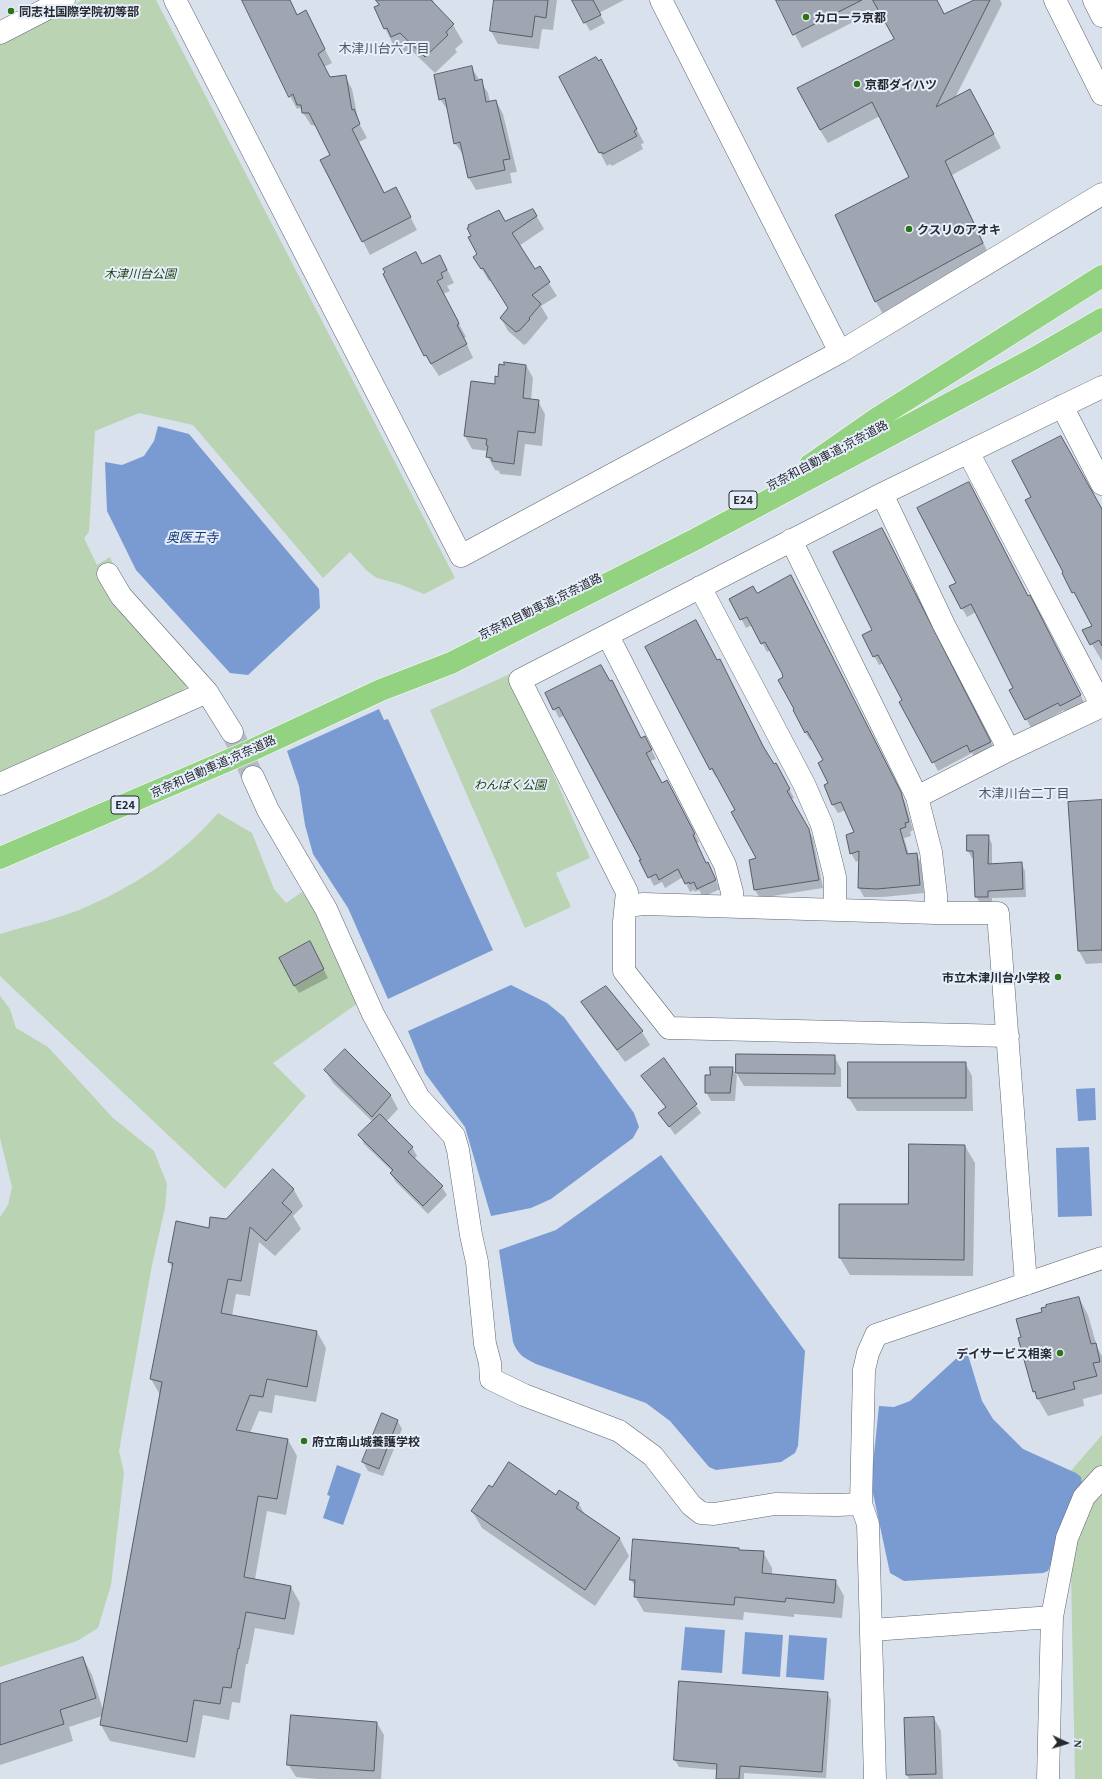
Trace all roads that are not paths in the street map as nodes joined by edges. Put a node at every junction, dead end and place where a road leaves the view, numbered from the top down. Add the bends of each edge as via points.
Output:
1 (64, 0) edge
2 (174, 0) edge
3 (661, 0) edge
4 (1055, 0) edge
5 (1094, 0) edge
6 (1102, 16) edge
7 (0, 33) edge
8 (1102, 94) edge
9 (1102, 194) edge
10 (1102, 276) edge
11 (1102, 306) edge
12 (1102, 319) edge
13 (840, 352) junction
14 (1102, 387) edge
15 (1062, 406) junction
16 (968, 452) junction
17 (805, 468) junction
18 (1102, 484) edge
19 (882, 494) junction
20 (791, 540) junction
21 (108, 574) dead end
22 (700, 587) junction
23 (608, 636) junction
24 (381, 690) junction
25 (207, 692) junction
26 (232, 732) tunnel mouth
27 (1009, 750) junction
28 (252, 777) tunnel mouth
29 (0, 784) edge
30 (917, 797) junction
31 (0, 858) edge
32 (626, 906) junction
33 (733, 906) junction
34 (835, 909) junction
35 (936, 913) junction
36 (1008, 1036) junction
37 (1102, 1258) edge
38 (1026, 1284) junction
39 (1102, 1477) edge
40 (861, 1504) junction
41 (1052, 1617) junction
42 (872, 1630) junction
43 (875, 1779) edge
44 (1048, 1779) edge

1 - 7 street
2 - 13 street via 460,556
3 - 13 street
4 - 8 street
5 - 6 street
9 - 13 street
10 - 17 highway via 876,419
11 - 17 highway, 京奈和自動車道;京奈道路 / E24
12 - 24 highway, 京奈和自動車道;京奈道路 / E24 via 1033,359 694,540 451,663
14 - 15 street
15 - 16 street
15 - 18 street
16 - 19 street
16 - 27 street via 1102,706
17 - 24 highway, 京奈和自動車道;京奈道路 / E24 via 601,576 447,651
19 - 20 street
19 - 27 street via 944,625
20 - 22 street
20 - 30 street
21 - 25 street via 121,596
22 - 23 street
22 - 34 street via 804,784 822,825 835,877
23 - 32 street via 520,680 627,892
23 - 33 street via 725,865
24 - 31 highway, 京奈和自動車道;京奈道路 / E24 via 250,751
25 - 26 street
25 - 29 street
27 - 30 street
28 - 40 street via 268,810 326,909 373,1014 419,1098 454,1136 477,1262 491,1379 524,1395 619,1430 653,1456 691,1505 701,1513 714,1514 775,1504
30 - 35 street via 931,852
32 - 33 street
32 - 36 street via 624,971 668,1028
33 - 34 street
34 - 35 street
35 - 36 street via 998,913
36 - 38 street
37 - 38 street
38 - 40 street via 876,1335 864,1370
39 - 41 street via 1084,1497 1067,1538
40 - 42 street via 868,1524
41 - 42 street
41 - 44 street
42 - 43 street

